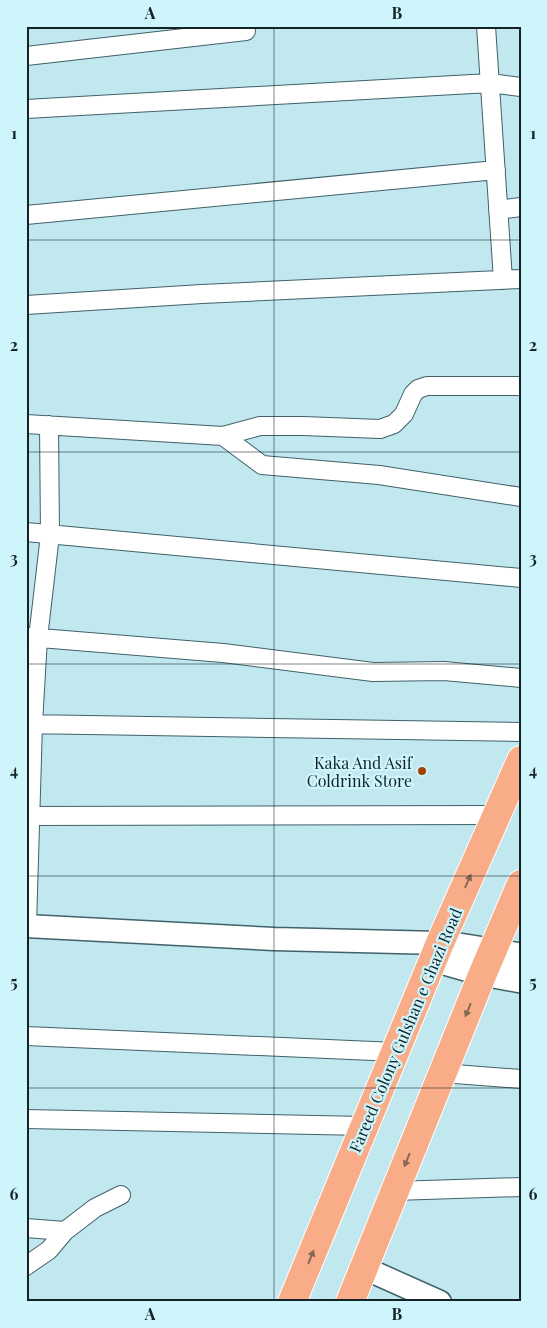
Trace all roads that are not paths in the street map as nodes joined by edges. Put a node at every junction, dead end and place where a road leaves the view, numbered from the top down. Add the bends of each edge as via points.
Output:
1 (486, 26) edge
2 (246, 31) dead end
3 (26, 56) edge
4 (490, 83) junction
5 (521, 86) edge
6 (26, 109) edge
7 (496, 170) junction
8 (521, 206) edge
9 (498, 210) junction
10 (26, 215) edge
11 (512, 280) edge
12 (26, 305) edge
13 (521, 386) edge
14 (26, 424) edge
15 (49, 425) junction
16 (223, 436) junction
17 (521, 497) edge
18 (26, 532) edge
19 (50, 535) junction
20 (521, 578) edge
21 (32, 638) edge
22 (521, 678) edge
23 (29, 724) edge
24 (521, 732) edge
25 (521, 760) edge
26 (496, 815) junction
27 (28, 816) edge
28 (521, 884) edge
29 (27, 926) edge
30 (437, 951) junction
31 (521, 956) edge
32 (487, 962) junction
33 (521, 980) edge
34 (26, 1036) edge
35 (396, 1052) junction
36 (442, 1073) junction
37 (521, 1078) edge
38 (26, 1119) edge
39 (365, 1126) junction
40 (521, 1187) edge
41 (394, 1191) junction
42 (121, 1195) dead end
43 (26, 1228) edge
44 (65, 1231) junction
45 (26, 1266) edge
46 (364, 1268) junction
47 (292, 1302) edge
48 (350, 1302) edge
49 (440, 1302) edge

1 - 4 street
2 - 3 street
4 - 5 street
4 - 6 street
4 - 7 street
7 - 9 street
7 - 10 street
8 - 9 street
9 - 11 street
11 - 12 street
13 - 16 street via 427,386 413,394 404,414 394,424 380,429 260,426
14 - 15 street
15 - 16 street
15 - 19 street
16 - 17 street via 262,466 379,475
18 - 19 street
19 - 20 street
19 - 21 street
21 - 22 street via 223,653 372,672 444,671
21 - 23 street
23 - 24 street
23 - 27 street
25 - 26 main road, Fareed Colony Gulshan e Ghazi Road
26 - 27 street
30 -> 26 main road, Fareed Colony Gulshan e Ghazi Road
27 - 29 street
28 - 32 main road
29 - 30 street via 403,943
30 - 32 main road
30 - 35 main road, Fareed Colony Gulshan e Ghazi Road
31 - 32 main road
32 - 33 main road
32 -> 36 main road
34 - 35 street
35 - 39 main road, Fareed Colony Gulshan e Ghazi Road
36 - 37 street
36 -> 41 main road
38 - 39 street
47 -> 39 main road, Fareed Colony Gulshan e Ghazi Road
40 - 41 street
41 - 46 main road
42 - 44 street via 95,1208
43 - 44 street
44 - 45 street via 48,1250
46 - 48 main road
46 - 49 street

